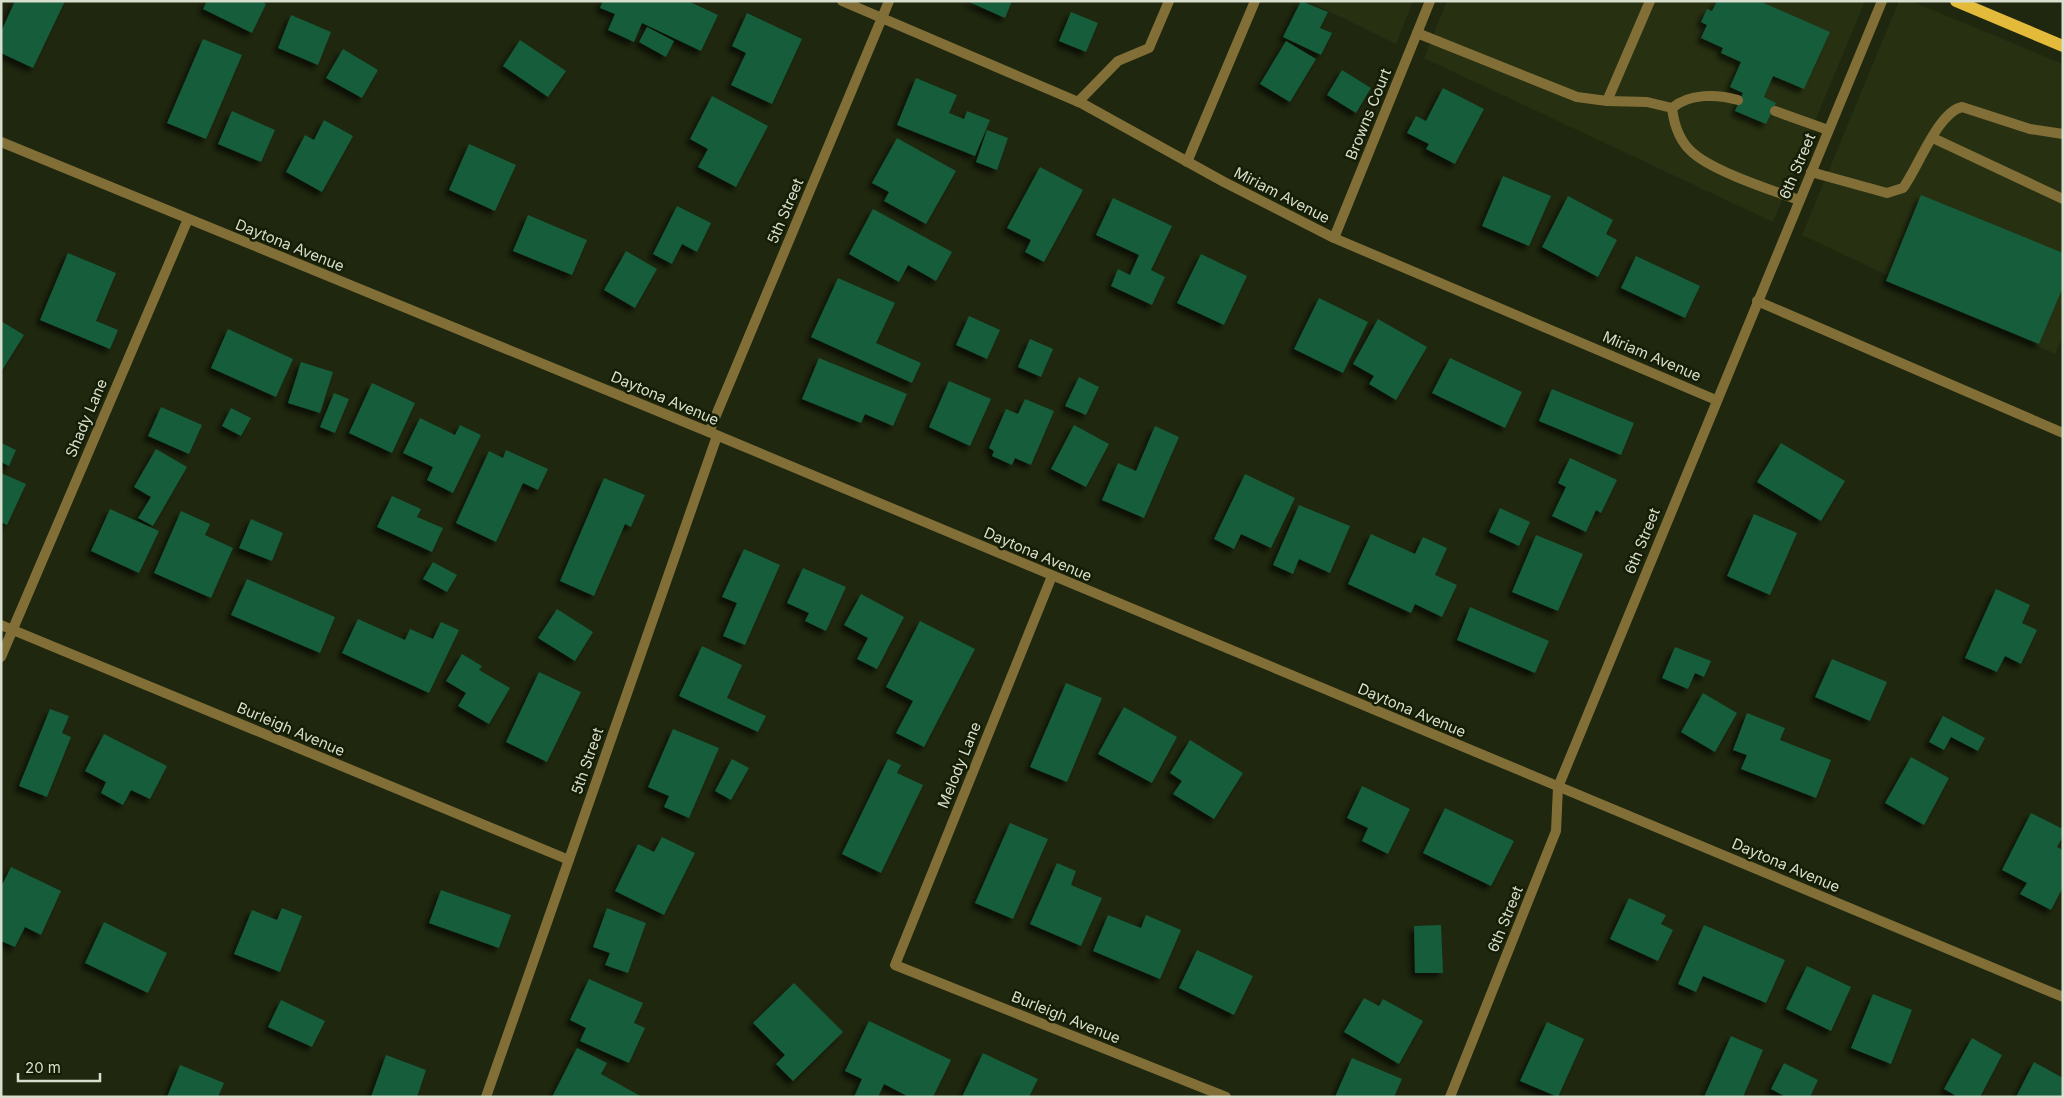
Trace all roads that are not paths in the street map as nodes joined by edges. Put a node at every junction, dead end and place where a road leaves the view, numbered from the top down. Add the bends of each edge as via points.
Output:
1 (842, 1) edge
2 (889, 1) edge
3 (1169, 1) edge
4 (1255, 1) edge
5 (1430, 1) edge
6 (1650, 1) edge
7 (1882, 1) edge
8 (1956, 1) edge
9 (882, 18) junction
10 (1417, 33) junction
11 (2063, 46) edge
12 (1738, 100) dead end
13 (1607, 101) junction
14 (1078, 102) junction
15 (1672, 108) junction
16 (1775, 111) dead end
17 (1828, 130) junction
18 (2063, 134) edge
19 (1933, 138) junction
20 (1, 142) edge
21 (1187, 162) junction
22 (1811, 172) junction
23 (1799, 200) junction
24 (2063, 200) edge
25 (188, 219) junction
26 (1334, 238) junction
27 (1757, 301) junction
28 (1716, 400) junction
29 (2063, 433) edge
30 (713, 434) junction
31 (1052, 576) junction
32 (1, 624) edge
33 (12, 629) junction
34 (1, 657) edge
35 (1558, 787) junction
36 (569, 860) junction
37 (895, 965) joint
38 (2063, 997) edge
39 (486, 1097) edge
40 (1226, 1097) edge
41 (1450, 1097) edge

1 - 9 street, Miriam Avenue
2 - 9 street, 5th Street
3 - 14 street via 1150,48 1118,61
4 - 21 street
5 - 10 street, Browns Court
6 - 13 street
7 - 17 street, 6th Street
8 - 11 main road
9 - 14 street, Miriam Avenue
9 - 30 street, 5th Street
10 - 13 street via 1577,97
10 - 26 street, Browns Court
12 - 15 street via 1712,96 1692,98
13 - 15 street via 1647,102
14 - 21 street, Miriam Avenue
15 - 23 street via 1677,129 1693,153 1762,187
16 - 17 street
17 - 22 street, 6th Street
18 - 19 street via 2030,129 1962,106 1953,108
19 - 22 street via 1903,188 1887,193
19 - 24 street
20 - 25 street, Daytona Avenue
21 - 26 street, Miriam Avenue
22 - 23 street, 6th Street
23 - 27 street, 6th Street
25 - 30 street, Daytona Avenue
25 - 33 street, Shady Lane
26 - 28 street, Miriam Avenue
27 - 28 street, 6th Street
27 - 29 street
28 - 35 street, 6th Street
30 - 31 street, Daytona Avenue
30 - 36 street, 5th Street
31 - 35 street, Daytona Avenue
31 - 37 street, Melody Lane
32 - 33 street, Burleigh Avenue
33 - 34 street, Shady Lane
33 - 36 street, Burleigh Avenue
35 - 38 street, Daytona Avenue
35 - 41 street, 6th Street via 1556,831
36 - 39 street, 5th Street
37 - 40 street, Burleigh Avenue

